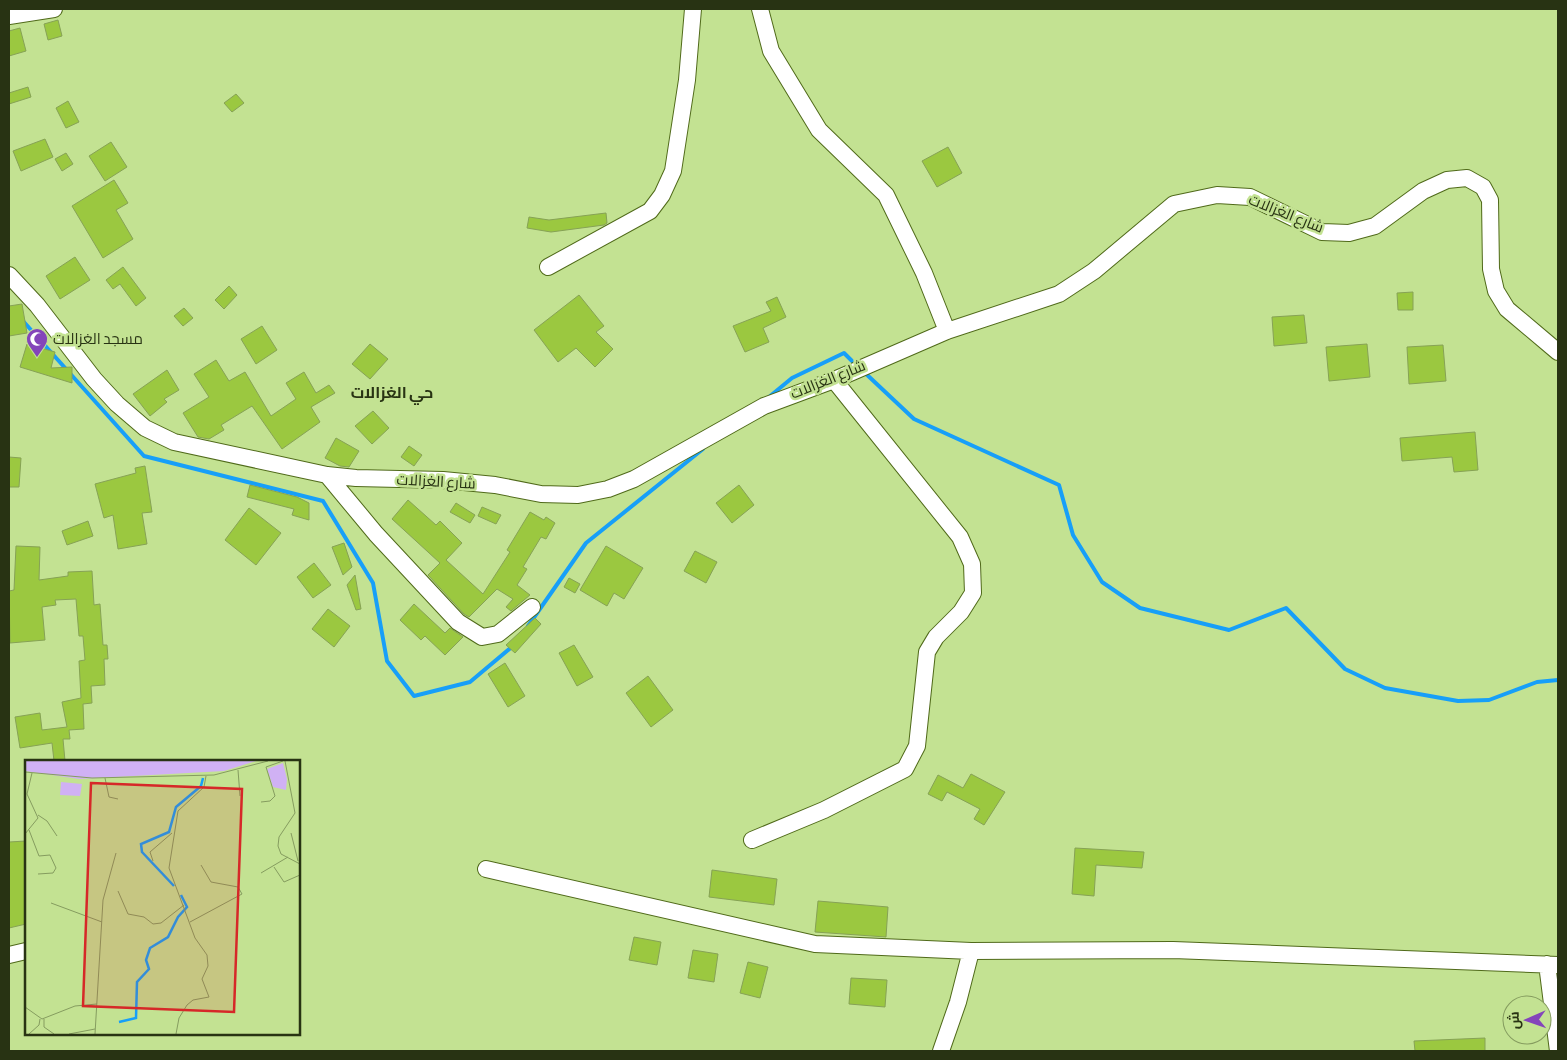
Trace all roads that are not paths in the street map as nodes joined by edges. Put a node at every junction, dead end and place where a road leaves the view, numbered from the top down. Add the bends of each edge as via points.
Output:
1 (693, 9) edge
2 (760, 9) edge
3 (54, 10) edge
4 (9, 16) edge
5 (548, 267) dead end
6 (9, 275) edge
7 (947, 331) junction
8 (1558, 352) edge
9 (834, 380) junction
10 (327, 475) junction
11 (532, 607) dead end
12 (752, 840) dead end
13 (486, 869) dead end
14 (25, 951) edge
15 (971, 951) junction
16 (9, 955) edge
17 (1553, 964) edge
18 (941, 1051) edge
19 (1558, 1051) edge

1 - 5 street via 673,171 662,195 650,211
2 - 7 street via 771,51 819,130 886,195 924,273
3 - 4 street
6 - 10 street, شارع الغزالات via 37,305 94,379 146,428 174,442
7 - 8 street, شارع الغزالات via 1059,294 1094,271 1174,204 1217,194 1250,197 1322,232 1349,234 1375,226 1423,191 1447,180 1467,178 1482,187 1490,200 1491,270 1496,291 1507,309
7 - 9 street, شارع الغزالات
9 - 10 street, شارع الغزالات via 764,406 634,479 578,495 540,494 443,480
9 - 12 street via 960,536 972,564 973,593 927,652 917,746 905,769 824,810
10 - 11 street via 376,534 469,630 482,637 498,634
13 - 15 street via 815,944
14 - 16 street
15 - 17 street via 1173,950
15 - 18 street
17 - 19 street

